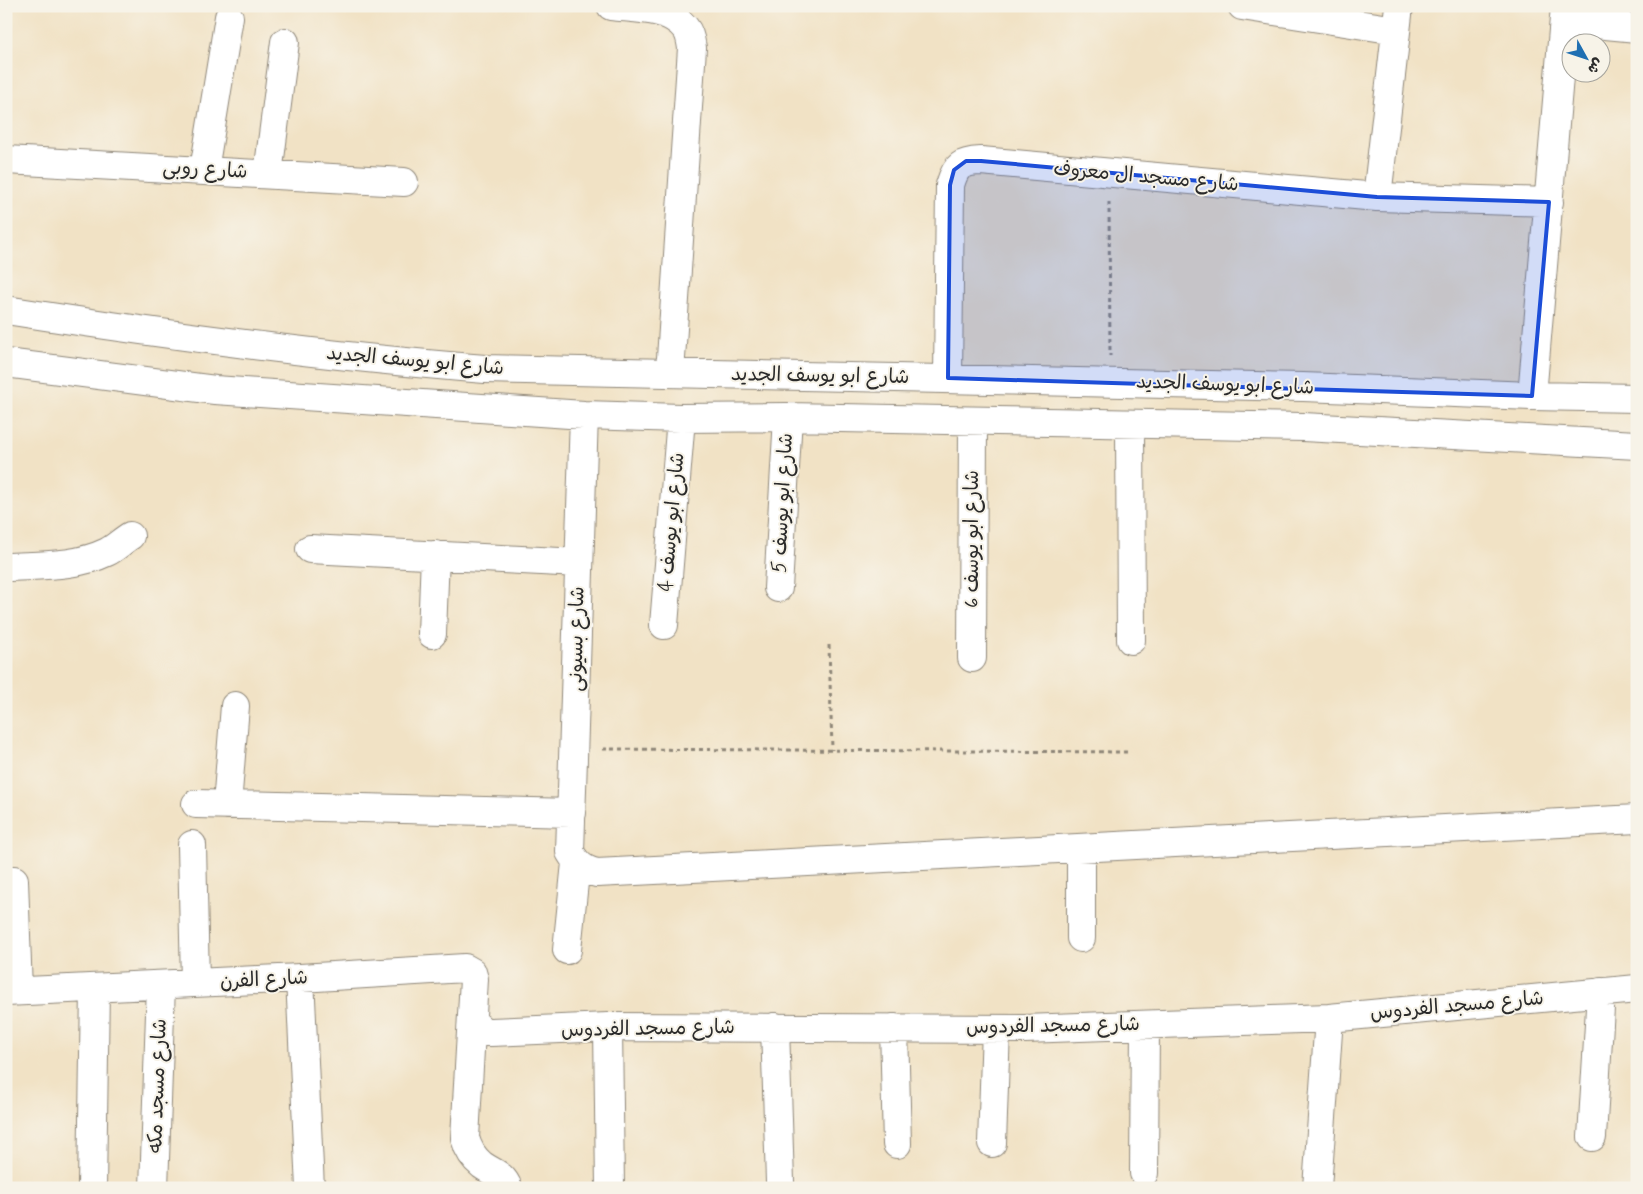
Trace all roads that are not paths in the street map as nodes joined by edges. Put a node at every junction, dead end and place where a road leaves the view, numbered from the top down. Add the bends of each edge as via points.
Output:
1 (611, 6) edge
2 (1242, 6) edge
3 (1565, 14) edge
4 (229, 17) dead end
5 (1397, 18) edge
6 (1637, 28) edge
7 (285, 42) dead end
8 (6, 160) edge
9 (204, 170) junction
10 (268, 174) junction
11 (404, 182) dead end
12 (1377, 196) junction
13 (1549, 202) junction
14 (6, 310) edge
15 (6, 363) edge
16 (670, 373) junction
17 (948, 378) junction
18 (1303, 387) junction
19 (1532, 396) junction
20 (1637, 398) edge
21 (584, 415) junction
22 (681, 418) junction
23 (788, 418) junction
24 (973, 420) junction
25 (1130, 424) junction
26 (1302, 427) junction
27 (1637, 445) edge
28 (130, 536) dead end
29 (310, 549) dead end
30 (436, 555) junction
31 (579, 562) junction
32 (6, 566) edge
33 (778, 588) dead end
34 (664, 625) dead end
35 (432, 634) dead end
36 (1131, 640) dead end
37 (972, 658) dead end
38 (235, 706) dead end
39 (196, 804) dead end
40 (227, 805) junction
41 (572, 812) junction
42 (1637, 819) edge
43 (192, 845) dead end
44 (1081, 849) junction
45 (576, 863) junction
46 (14, 880) dead end
47 (1081, 938) dead end
48 (567, 950) dead end
49 (300, 978) junction
50 (195, 983) junction
51 (161, 985) junction
52 (95, 988) junction
53 (1637, 990) edge
54 (12, 992) edge
55 (1601, 992) junction
56 (1330, 1018) junction
57 (472, 1021) junction
58 (1144, 1025) junction
59 (608, 1027) junction
60 (775, 1027) junction
61 (894, 1028) junction
62 (996, 1029) junction
63 (1592, 1137) dead end
64 (992, 1143) dead end
65 (897, 1144) dead end
66 (1144, 1173) dead end
67 (780, 1182) dead end
68 (92, 1188) edge
69 (154, 1188) edge
70 (310, 1188) edge
71 (508, 1188) edge
72 (610, 1188) edge
73 (1317, 1188) edge

1 - 16 street via 658,12 675,18 687,30 692,48
2 - 5 street
3 - 6 street
3 - 13 street
4 - 9 street
5 - 12 street
7 - 10 street
8 - 9 street, شارع روبى
9 - 10 street, شارع روبى
10 - 11 street, شارع روبى
12 - 13 street, شارع مسجد ال معروف
12 - 17 street, شارع مسجد ال معروف via 966,162 954,170 950,185
13 - 19 street
14 - 16 street, شارع ابو يوسف الجديد via 140,332 392,361 485,369
15 - 21 street, شارع ابو يوسف الجديد via 215,390
16 - 17 street, شارع ابو يوسف الجديد
17 - 18 street, شارع ابو يوسف الجديد
18 - 19 street, شارع ابو يوسف الجديد
18 - 26 street
19 - 20 street, شارع ابو يوسف الجديد
21 - 22 street, شارع ابو يوسف الجديد
21 - 31 street, شارع بسيونى
22 - 23 street, شارع ابو يوسف الجديد
22 - 34 street, شارع ابو يوسف 4
23 - 24 street, شارع ابو يوسف الجديد
23 - 33 street, شارع ابو يوسف 5
24 - 25 street, شارع ابو يوسف الجديد
24 - 37 street, شارع ابو يوسف 6
25 - 26 street, شارع ابو يوسف الجديد
25 - 36 street
26 - 27 street, شارع ابو يوسف الجديد
28 - 32 street via 108,551 83,561
29 - 30 street
30 - 31 street
30 - 35 street
31 - 41 street, شارع بسيونى
38 - 40 street
39 - 40 street
40 - 41 street
41 - 45 street, شارع بسيونى via 570,852
42 - 44 street
43 - 50 street
44 - 45 street via 597,873
44 - 47 street
45 - 48 street, شارع بسيونى
46 - 54 street
49 - 50 street, شارع الفرن
49 - 57 street, شارع الفرن via 465,968 472,972 474,980
49 - 70 street
50 - 51 street, شارع الفرن
51 - 52 street, شارع الفرن
51 - 69 street, شارع مسجد مكه
52 - 54 street, شارع الفرن
52 - 68 street
53 - 55 street, شارع مسجد الفردوس
55 - 56 street, شارع مسجد الفردوس
55 - 63 street
56 - 58 street, شارع مسجد الفردوس
56 - 73 street
57 - 59 street, شارع مسجد الفردوس via 484,1032
57 - 71 street via 464,1138 474,1157 500,1174
58 - 62 street, شارع مسجد الفردوس
58 - 66 street
59 - 60 street, شارع مسجد الفردوس
59 - 72 street
60 - 61 street, شارع مسجد الفردوس
60 - 67 street
61 - 62 street, شارع مسجد الفردوس
61 - 65 street
62 - 64 street

